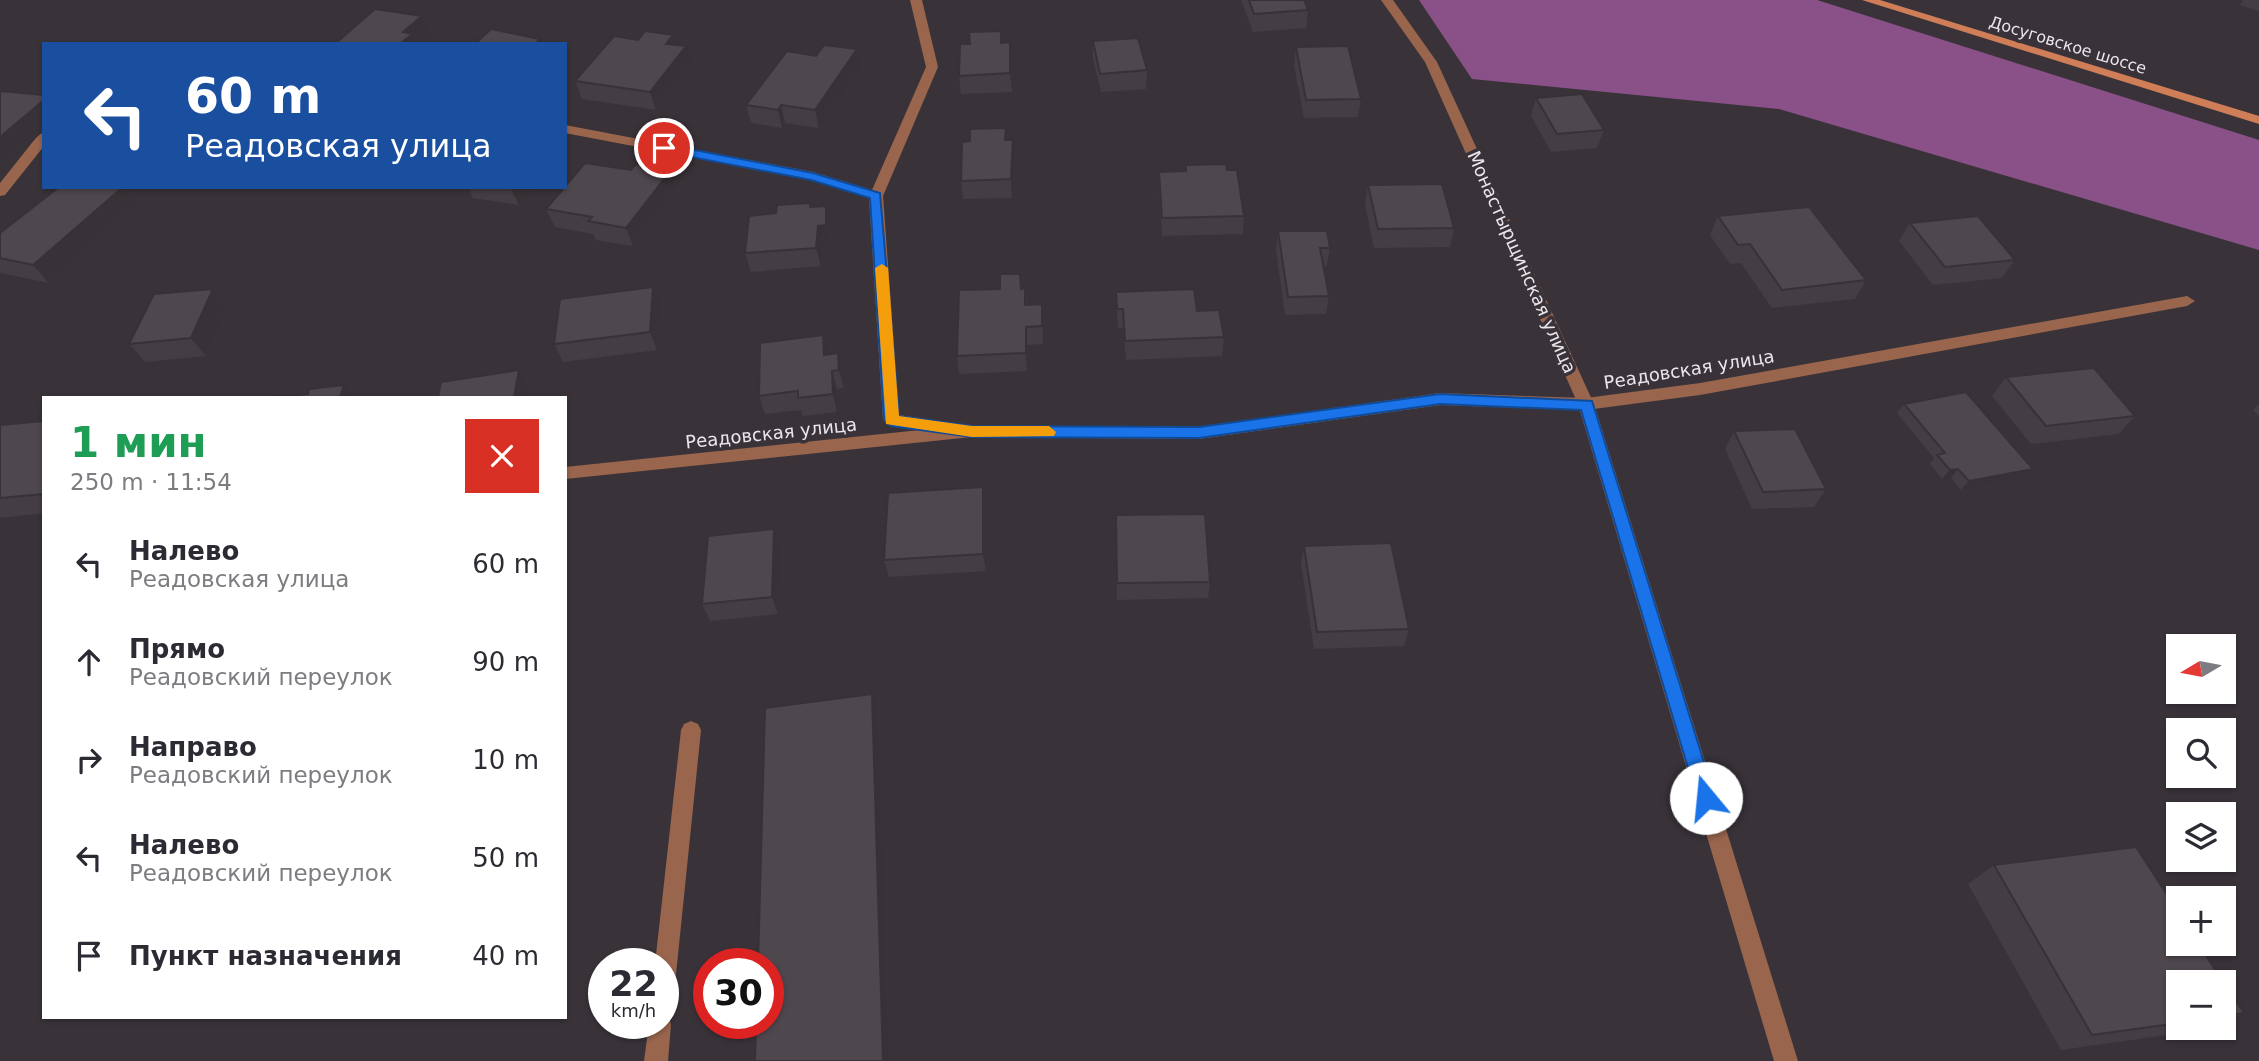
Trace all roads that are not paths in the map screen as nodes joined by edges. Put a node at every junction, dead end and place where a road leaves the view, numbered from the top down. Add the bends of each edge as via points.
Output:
1 (916, 0) edge
2 (1387, 0) edge
3 (1868, 0) edge
4 (2259, 120) edge
5 (567, 129) edge
6 (42, 140) edge
7 (0, 191) edge
8 (876, 196) junction
9 (2187, 302) dead end
10 (1586, 404) junction
11 (972, 431) junction
12 (567, 473) edge
13 (691, 730) dead end
14 (668, 948) edge
15 (658, 1039) edge
16 (656, 1061) edge
17 (1786, 1061) edge

1 - 8 street via 932,67
2 - 10 street, Монастырщинская улица via 1431,62
3 - 4 main road, Досуговское шоссе
5 - 8 street via 813,177
6 - 7 street
8 - 11 street via 891,420
9 - 10 street, Реадовская улица via 1700,389
10 - 11 street, Реадовская улица via 1440,399 1199,433
10 - 17 street, Монастырщинская улица
11 - 12 street, Реадовская улица
13 - 14 street
15 - 16 street

